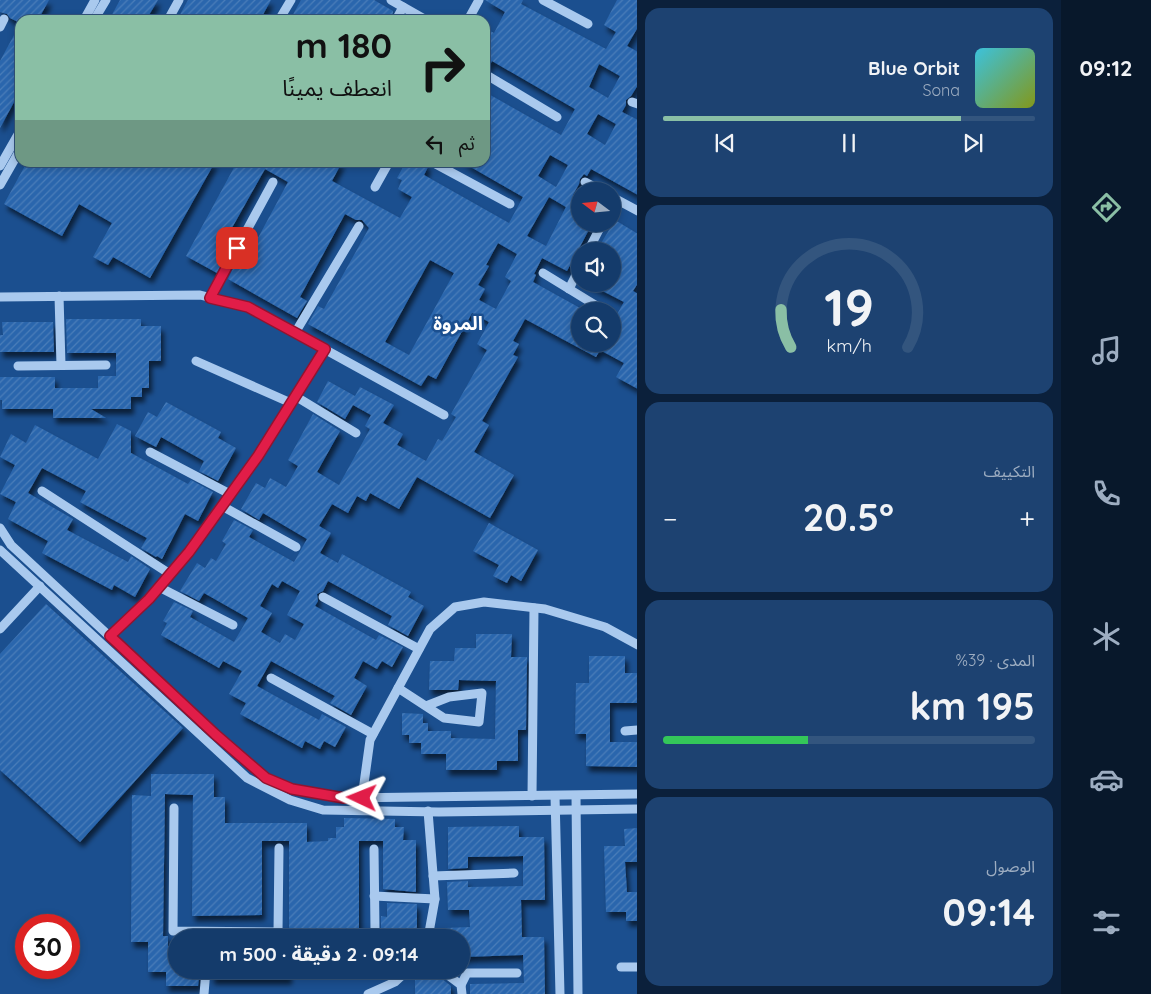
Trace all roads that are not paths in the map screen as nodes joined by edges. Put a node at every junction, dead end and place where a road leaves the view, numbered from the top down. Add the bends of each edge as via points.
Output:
1 (95, 0) edge
2 (106, 0) edge
3 (179, 0) edge
4 (291, 0) edge
5 (391, 0) edge
6 (479, 0) edge
7 (543, 0) edge
8 (403, 7) junction
9 (87, 15) edge
10 (97, 15) edge
11 (171, 15) edge
12 (283, 15) edge
13 (399, 15) edge
14 (417, 15) edge
15 (471, 15) edge
16 (588, 24) dead end
17 (490, 77) edge
18 (557, 117) dead end
19 (15, 140) edge
20 (15, 159) edge
21 (0, 166) edge
22 (386, 167) edge
23 (441, 167) edge
24 (273, 182) dead end
25 (0, 186) edge
26 (375, 187) dead end
27 (510, 204) dead end
28 (621, 204) edge
29 (637, 211) edge
30 (358, 226) dead end
31 (543, 274) dead end
32 (571, 285) edge
33 (569, 289) junction
34 (59, 296) junction
35 (0, 297) edge
36 (210, 298) junction
37 (590, 302) edge
38 (295, 333) junction
39 (325, 349) junction
40 (196, 361) dead end
41 (18, 366) dead end
42 (61, 366) junction
43 (106, 366) dead end
44 (293, 399) junction
45 (444, 415) dead end
46 (356, 433) dead end
47 (150, 452) dead end
48 (42, 491) dead end
49 (230, 494) junction
50 (222, 506) junction
51 (0, 528) edge
52 (296, 548) dead end
53 (0, 550) edge
54 (170, 574) junction
55 (40, 586) junction
56 (159, 587) junction
57 (323, 597) dead end
58 (534, 608) junction
59 (233, 625) dead end
60 (0, 629) edge
61 (110, 636) junction
62 (637, 644) edge
63 (419, 649) junction
64 (270, 678) dead end
65 (398, 688) junction
66 (426, 706) junction
67 (637, 730) edge
68 (625, 731) dead end
69 (373, 734) junction
70 (637, 794) edge
71 (532, 796) junction
72 (555, 796) junction
73 (576, 796) junction
74 (362, 798) junction
75 (174, 808) dead end
76 (637, 809) edge
77 (556, 810) junction
78 (428, 811) junction
79 (576, 811) junction
80 (279, 848) dead end
81 (374, 849) dead end
82 (514, 873) dead end
83 (434, 876) junction
84 (374, 896) junction
85 (435, 899) junction
86 (173, 929) edge
87 (278, 929) edge
88 (374, 929) edge
89 (430, 929) edge
90 (621, 967) dead end
91 (637, 967) edge
92 (517, 973) dead end
93 (205, 979) edge
94 (398, 979) edge
95 (450, 979) edge
96 (461, 990) edge
97 (204, 994) edge
98 (368, 994) edge
99 (560, 994) edge
100 (578, 994) edge

1 - 9 street
2 - 10 street
3 - 11 street
4 - 12 street
5 - 8 street
6 - 15 street
7 - 16 street
8 - 13 street
8 - 14 street
17 - 18 street
19 - 21 street
20 - 25 street
22 - 26 street
23 - 27 street
24 - 36 street
28 - 29 street
30 - 38 street
31 - 33 street
32 - 33 street
33 - 37 street
34 - 35 street
34 - 36 street
34 - 42 street
36 - 38 street via 248,307
38 - 39 street
39 - 44 street
39 - 45 street
40 - 44 street
41 - 42 street
42 - 43 street
44 - 46 street
44 - 49 street
47 - 49 street
48 - 54 street
49 - 50 street
50 - 52 street
50 - 54 street
51 - 61 street via 11,545
53 - 55 street
54 - 56 street
55 - 60 street
55 - 78 street via 247,778 290,800 323,810
56 - 59 street
56 - 61 street
57 - 63 street
58 - 62 street via 605,627
58 - 63 street via 484,602 455,607 430,629
58 - 71 street
61 - 74 street via 266,778 292,789
63 - 65 street
64 - 69 street
65 - 66 street
65 - 69 street
66 - 66 street via 444,718 479,722 482,693 449,697
67 - 68 street
69 - 74 street
70 - 73 street
71 - 72 street
71 - 74 street
72 - 73 street
72 - 77 street
73 - 79 street
75 - 86 street
76 - 79 street
77 - 78 street
77 - 79 street
77 - 99 street
78 - 83 street
79 - 100 street
80 - 87 street
81 - 84 street
82 - 83 street
83 - 85 street
84 - 85 street
84 - 88 street
85 - 89 street
90 - 91 street
92 - 96 street via 466,973
93 - 97 street
94 - 98 street
95 - 96 street

